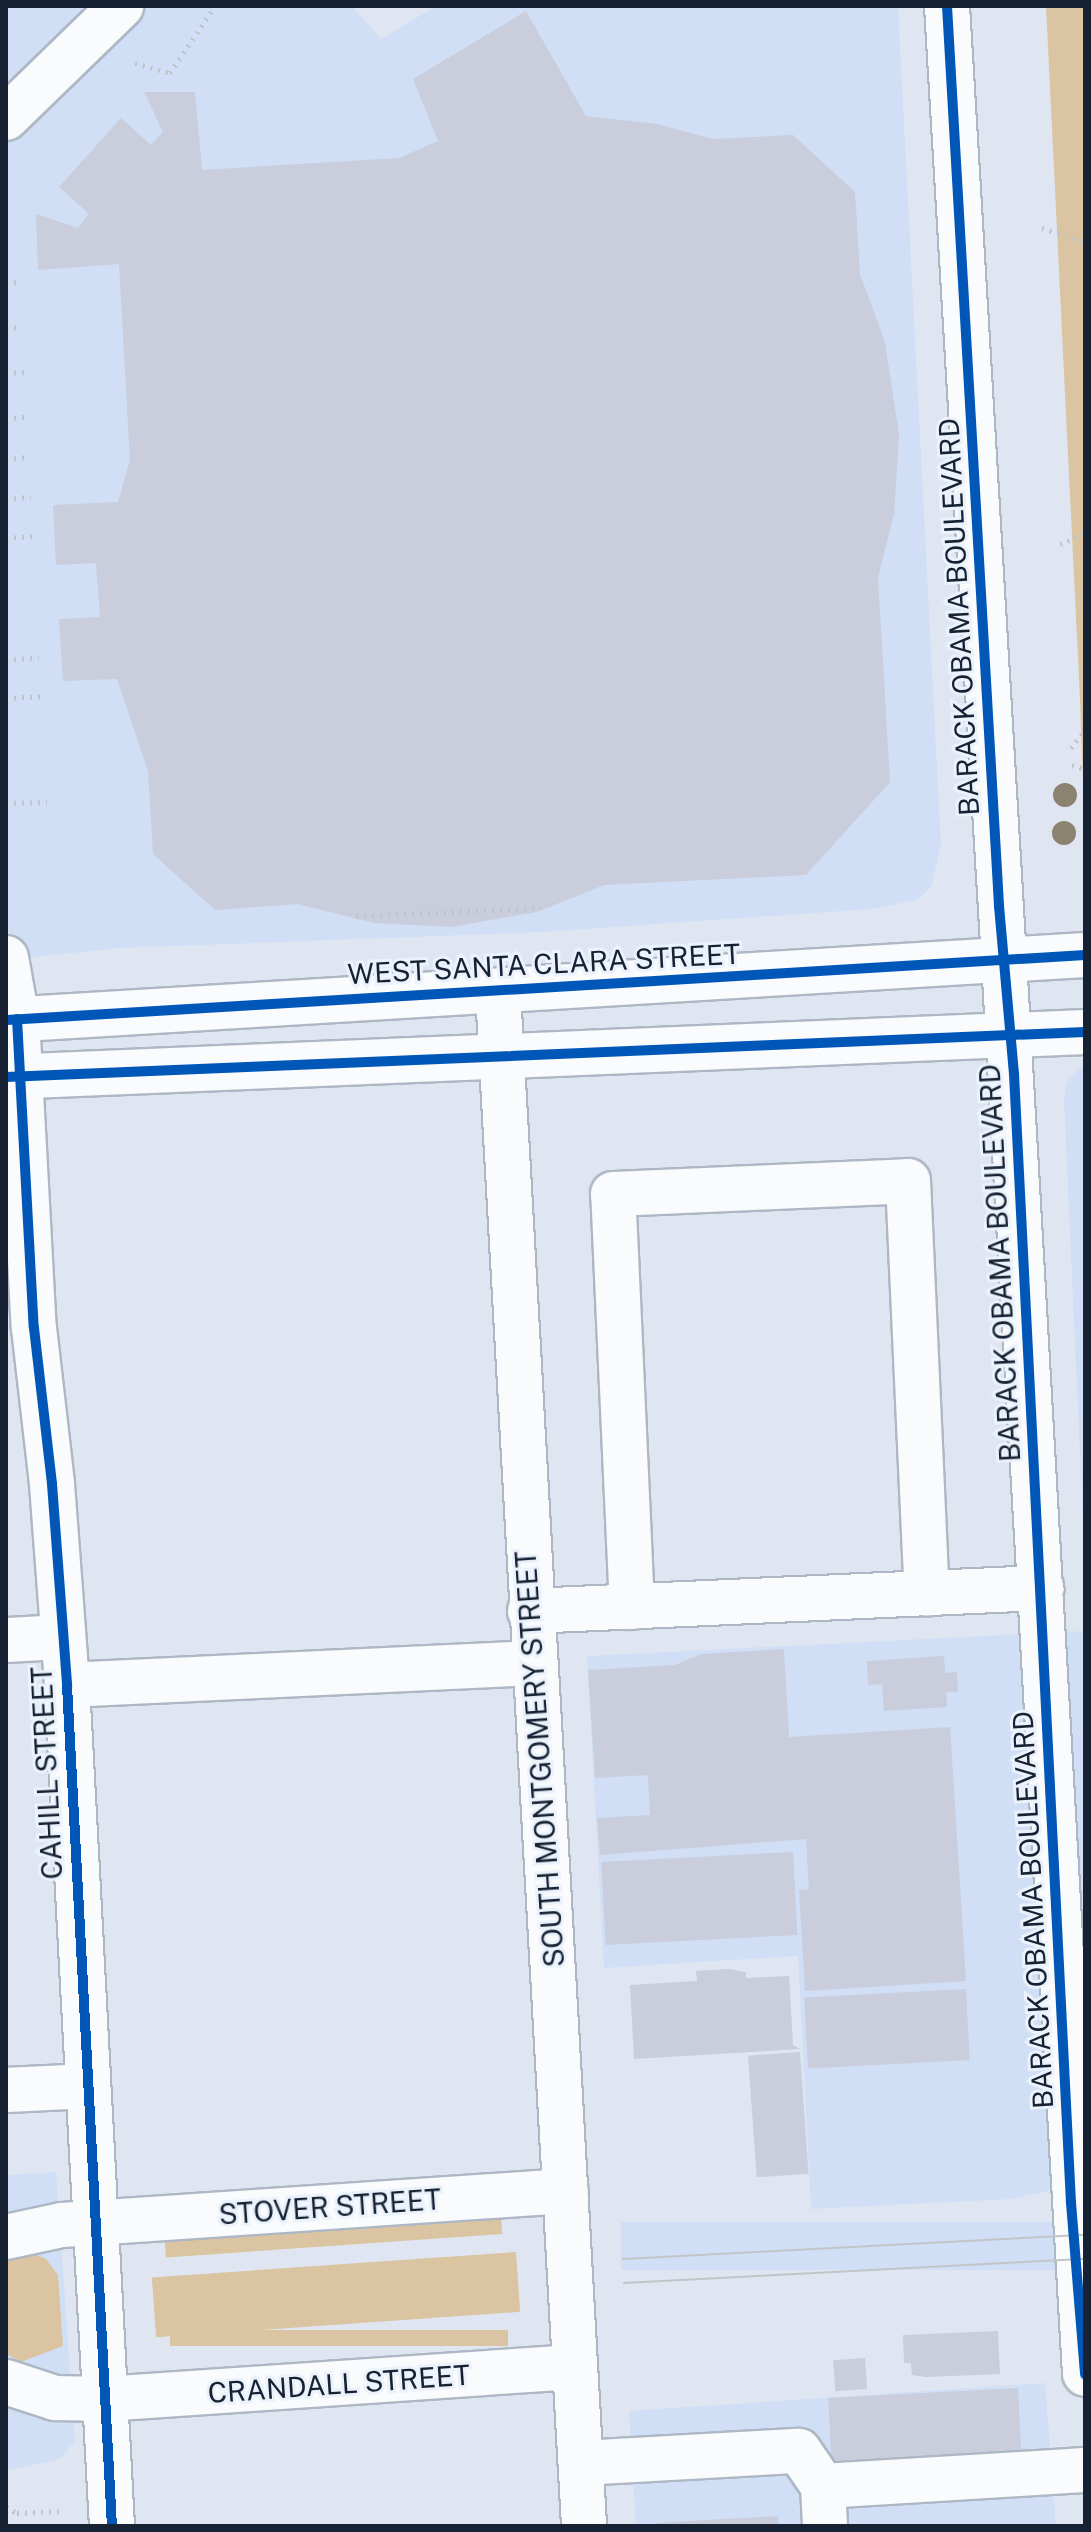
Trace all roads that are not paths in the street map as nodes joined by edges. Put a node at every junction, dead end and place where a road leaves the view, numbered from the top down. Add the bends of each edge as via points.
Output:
1 (121, 6) edge
2 (947, 6) edge
3 (6, 118) edge
4 (1085, 955) edge
5 (6, 958) edge
6 (1004, 960) junction
7 (498, 992) junction
8 (12, 1019) edge
9 (1085, 1032) edge
10 (1011, 1037) junction
11 (503, 1057) junction
12 (14, 1076) edge
13 (1041, 1588) junction
14 (927, 1594) junction
15 (632, 1607) junction
16 (530, 1611) junction
17 (62, 1637) junction
18 (6, 1640) edge
19 (534, 1663) junction
20 (67, 1685) junction
21 (88, 2086) junction
22 (6, 2090) edge
23 (566, 2191) junction
24 (94, 2222) junction
25 (6, 2237) edge
26 (574, 2367) junction
27 (1085, 2374) edge
28 (6, 2382) edge
29 (104, 2399) junction
30 (581, 2463) junction
31 (1085, 2470) edge
32 (824, 2506) edge
33 (112, 2526) edge
34 (584, 2526) edge

1 - 3 main road
2 - 6 main road, BARACK OBAMA BOULEVARD
4 - 6 main road, WEST SANTA CLARA STREET
5 - 8 main road, CAHILL STREET
6 - 7 main road, WEST SANTA CLARA STREET
6 - 10 main road, BARACK OBAMA BOULEVARD
7 - 8 main road, WEST SANTA CLARA STREET
7 - 11 main road, SOUTH MONTGOMERY STREET
8 - 12 main road, CAHILL STREET
9 - 10 main road
10 - 11 main road
10 - 13 main road, BARACK OBAMA BOULEVARD
11 - 12 main road
11 - 16 main road, SOUTH MONTGOMERY STREET
12 - 17 main road, CAHILL STREET
13 - 14 main road
13 - 27 main road, BARACK OBAMA BOULEVARD via 1071,2203
14 - 15 main road
14 - 15 main road via 908,1181 879,1182 613,1194
15 - 16 main road
16 - 19 main road, SOUTH MONTGOMERY STREET
17 - 18 main road
17 - 20 main road, CAHILL STREET
19 - 20 main road
19 - 23 main road, SOUTH MONTGOMERY STREET
20 - 21 main road, CAHILL STREET
21 - 22 main road
21 - 24 main road, CAHILL STREET
23 - 24 main road, STOVER STREET
23 - 26 main road, SOUTH MONTGOMERY STREET
24 - 25 main road, STOVER STREET via 30,2228
24 - 29 main road, CAHILL STREET
26 - 29 main road, CRANDALL STREET
26 - 30 main road, SOUTH MONTGOMERY STREET
28 - 29 main road, CRANDALL STREET via 55,2398
29 - 33 main road, CAHILL STREET
30 - 32 main road via 799,2451
30 - 34 main road, SOUTH MONTGOMERY STREET
31 - 32 main road

